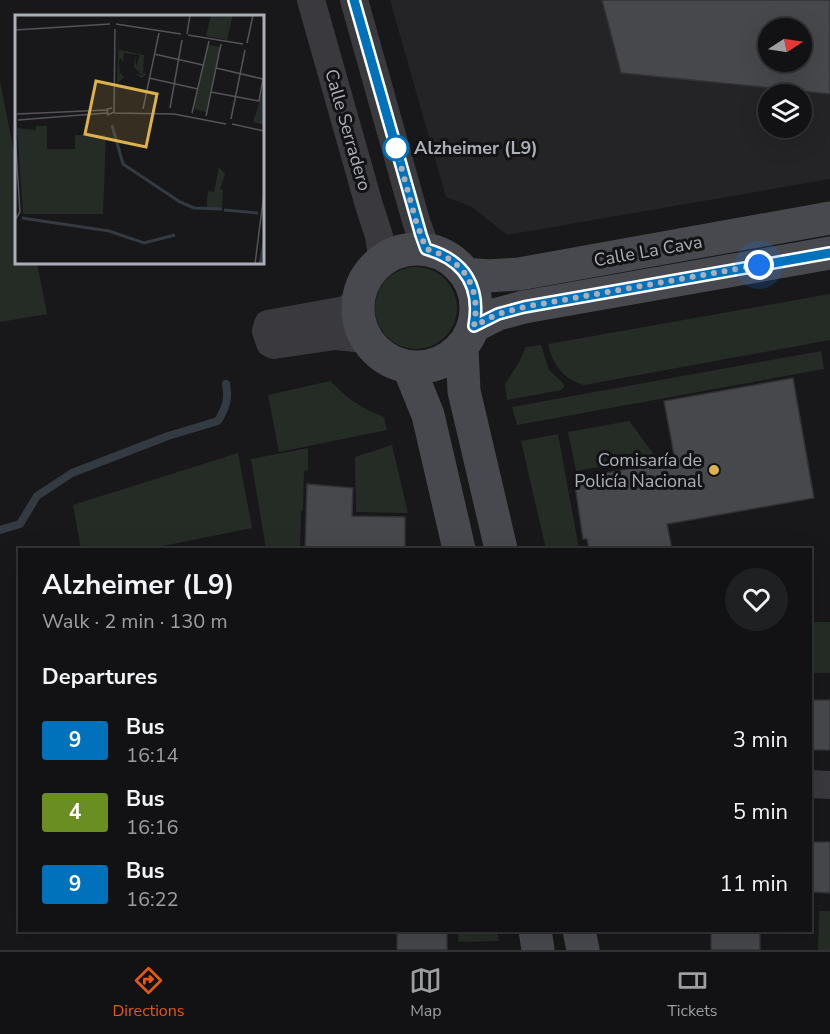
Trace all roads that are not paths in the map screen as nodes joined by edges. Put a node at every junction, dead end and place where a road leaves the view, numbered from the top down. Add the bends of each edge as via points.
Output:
1 (311, 0) edge
2 (354, 0) edge
3 (830, 218) edge
4 (426, 249) junction
5 (830, 253) edge
6 (382, 260) junction
7 (466, 274) junction
8 (358, 302) junction
9 (468, 337) junction
10 (366, 339) junction
11 (409, 368) junction
12 (459, 548) edge
13 (501, 548) edge
14 (812, 784) edge
15 (830, 784) edge
16 (535, 932) edge
17 (579, 932) edge
18 (538, 950) edge
19 (583, 950) edge

1 - 6 street, Calle Serradero via 374,215
2 - 4 street
3 - 7 main road, Calle La Cava via 519,274
4 - 6 main road via 403,250
4 - 7 main road via 448,258
5 - 9 main road, Calle La Cava via 524,307 498,314
6 - 8 main road via 366,278
7 - 9 main road via 476,300
8 - 10 main road via 359,321
8 - 10 street via 345,310 268,324 266,332 274,345 335,336
9 - 11 main road via 451,358 424,368
9 - 13 main road via 464,391
10 - 11 main road via 377,353
11 - 12 main road via 428,415
14 - 15 street
16 - 18 main road
17 - 19 main road

